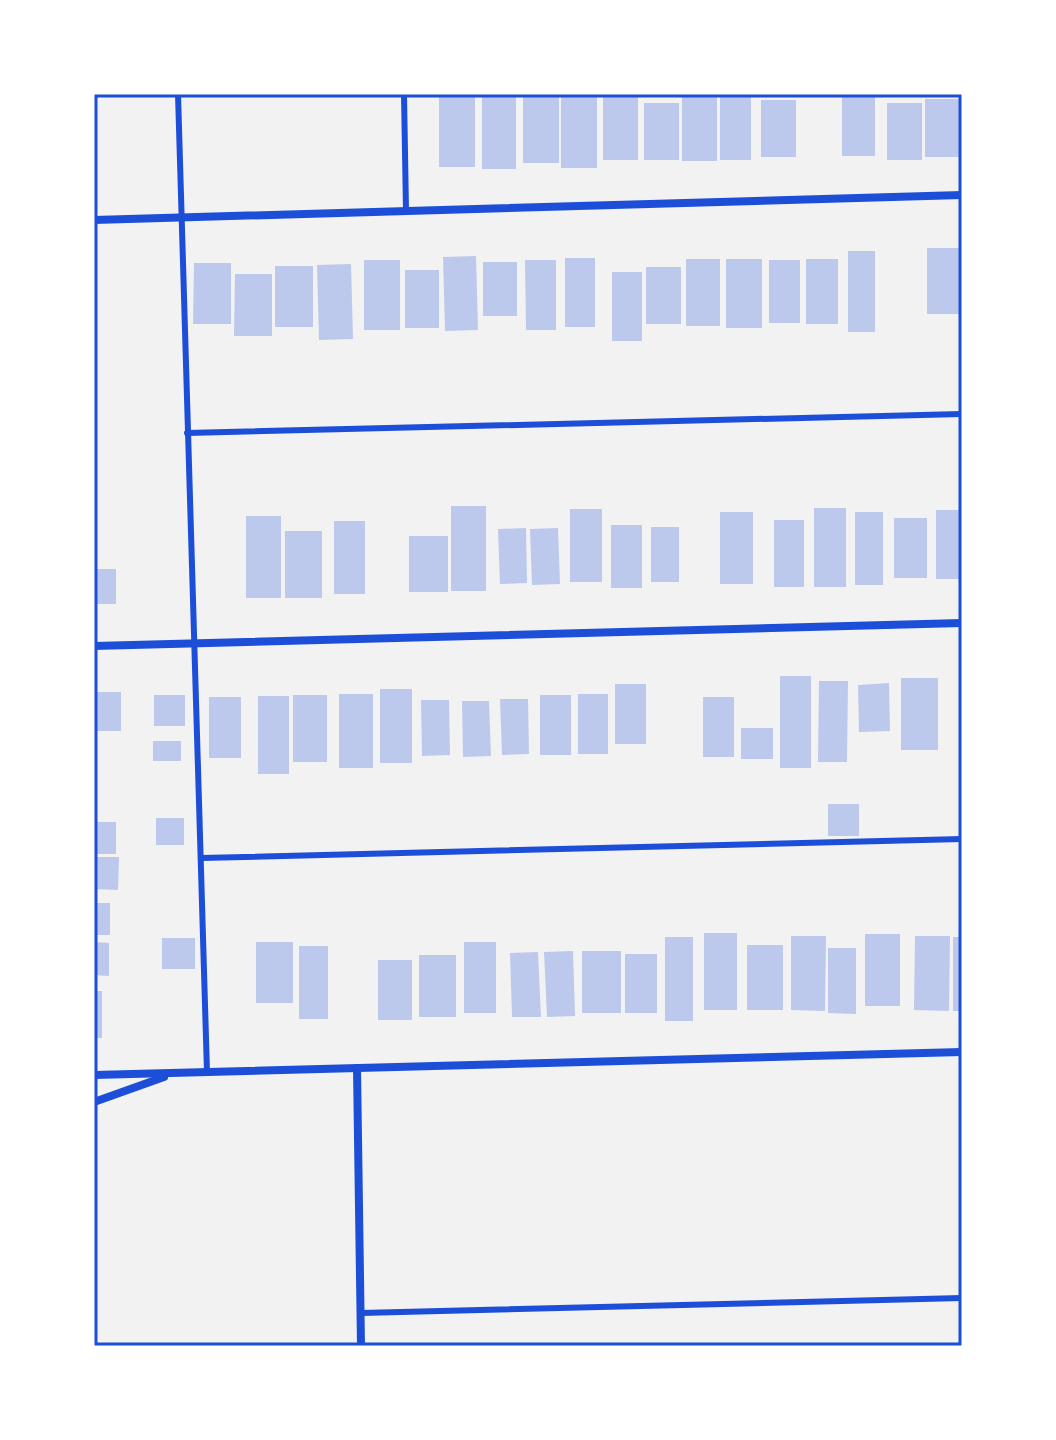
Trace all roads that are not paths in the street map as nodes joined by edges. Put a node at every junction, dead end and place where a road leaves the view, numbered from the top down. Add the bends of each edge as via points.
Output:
1 (178, 94) edge
2 (404, 94) edge
3 (962, 195) edge
4 (406, 211) junction
5 (181, 217) junction
6 (94, 220) edge
7 (962, 414) edge
8 (187, 433) junction
9 (962, 623) edge
10 (193, 643) junction
11 (94, 646) edge
12 (962, 839) edge
13 (201, 858) junction
14 (962, 1052) edge
15 (357, 1068) junction
16 (207, 1072) junction
17 (94, 1075) edge
18 (94, 1102) edge
19 (962, 1298) edge
20 (361, 1313) junction
21 (361, 1346) edge

1 - 5 lane
2 - 4 lane
3 - 4 street
4 - 5 street
5 - 6 street
5 - 8 lane
7 - 8 lane
8 - 10 lane
9 - 10 street
10 - 11 street
10 - 13 lane
12 - 13 lane
13 - 16 lane
14 - 15 street
15 - 16 street
15 - 20 street
16 - 17 street
16 - 18 street via 162,1078
19 - 20 lane
20 - 21 street

